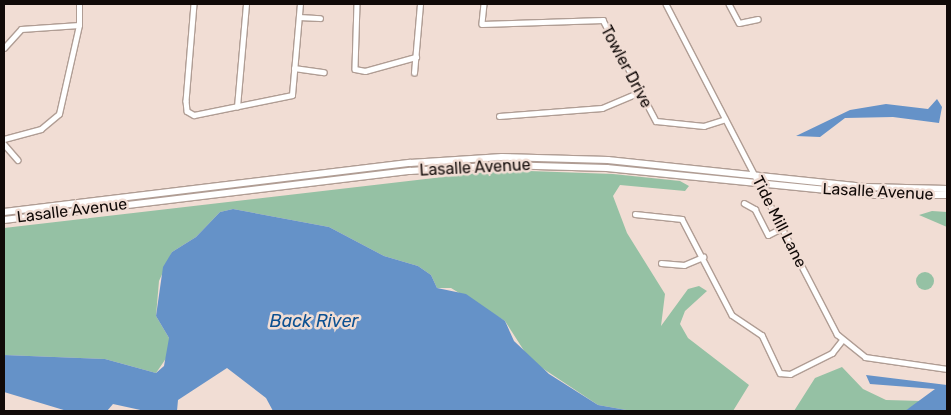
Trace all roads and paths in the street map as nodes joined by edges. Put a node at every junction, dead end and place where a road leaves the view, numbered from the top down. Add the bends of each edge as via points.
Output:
1 (80, 4) edge
2 (194, 4) edge
3 (246, 4) edge
4 (300, 4) edge
5 (357, 4) edge
6 (420, 4) edge
7 (484, 4) edge
8 (666, 4) edge
9 (729, 4) edge
10 (299, 17) junction
11 (320, 18) dead end
12 (758, 20) dead end
13 (79, 26) junction
14 (4, 48) edge
15 (416, 57) junction
16 (294, 68) junction
17 (324, 72) dead end
18 (414, 73) dead end
19 (640, 92) junction
20 (237, 107) junction
21 (499, 116) dead end
22 (726, 119) junction
23 (4, 138) edge
24 (4, 144) edge
25 (18, 160) dead end
26 (754, 175) junction
27 (758, 183) junction
28 (947, 189) edge
29 (947, 194) edge
30 (744, 203) dead end
31 (4, 212) edge
32 (635, 214) dead end
33 (4, 220) edge
34 (782, 228) junction
35 (702, 257) junction
36 (661, 263) dead end
37 (842, 340) junction
38 (947, 369) edge

1 - 13 street
2 - 20 street via 187,111 194,115
3 - 20 street
4 - 10 street
5 - 15 street via 355,69 365,71
6 - 15 street
7 - 19 street, Towler Drive via 482,24 603,20
8 - 22 street, Tide Mill Lane
9 - 12 street via 740,23
10 - 11 street
10 - 16 street
13 - 14 street via 21,28
13 - 23 street via 59,114 41,129
15 - 18 street
16 - 17 street
16 - 20 street via 292,95
19 - 21 street via 602,108
19 - 22 street, Towler Drive via 656,121 704,126
22 - 26 street, Tide Mill Lane
24 - 25 street
26 - 27 street, Tide Mill Lane
26 - 28 main road, Lasalle Avenue via 865,187
26 - 31 main road, Lasalle Avenue via 587,159 474,158
27 - 29 main road, Lasalle Avenue via 877,195
27 - 33 main road, Lasalle Avenue via 594,167 476,166
27 - 34 street, Tide Mill Lane
30 - 34 street via 755,209 768,235
32 - 35 street via 679,217
34 - 37 street, Tide Mill Lane
35 - 36 street via 684,265
35 - 37 street via 732,315 762,335 780,373 790,374 832,353
37 - 38 street, Tide Mill Lane via 866,357

